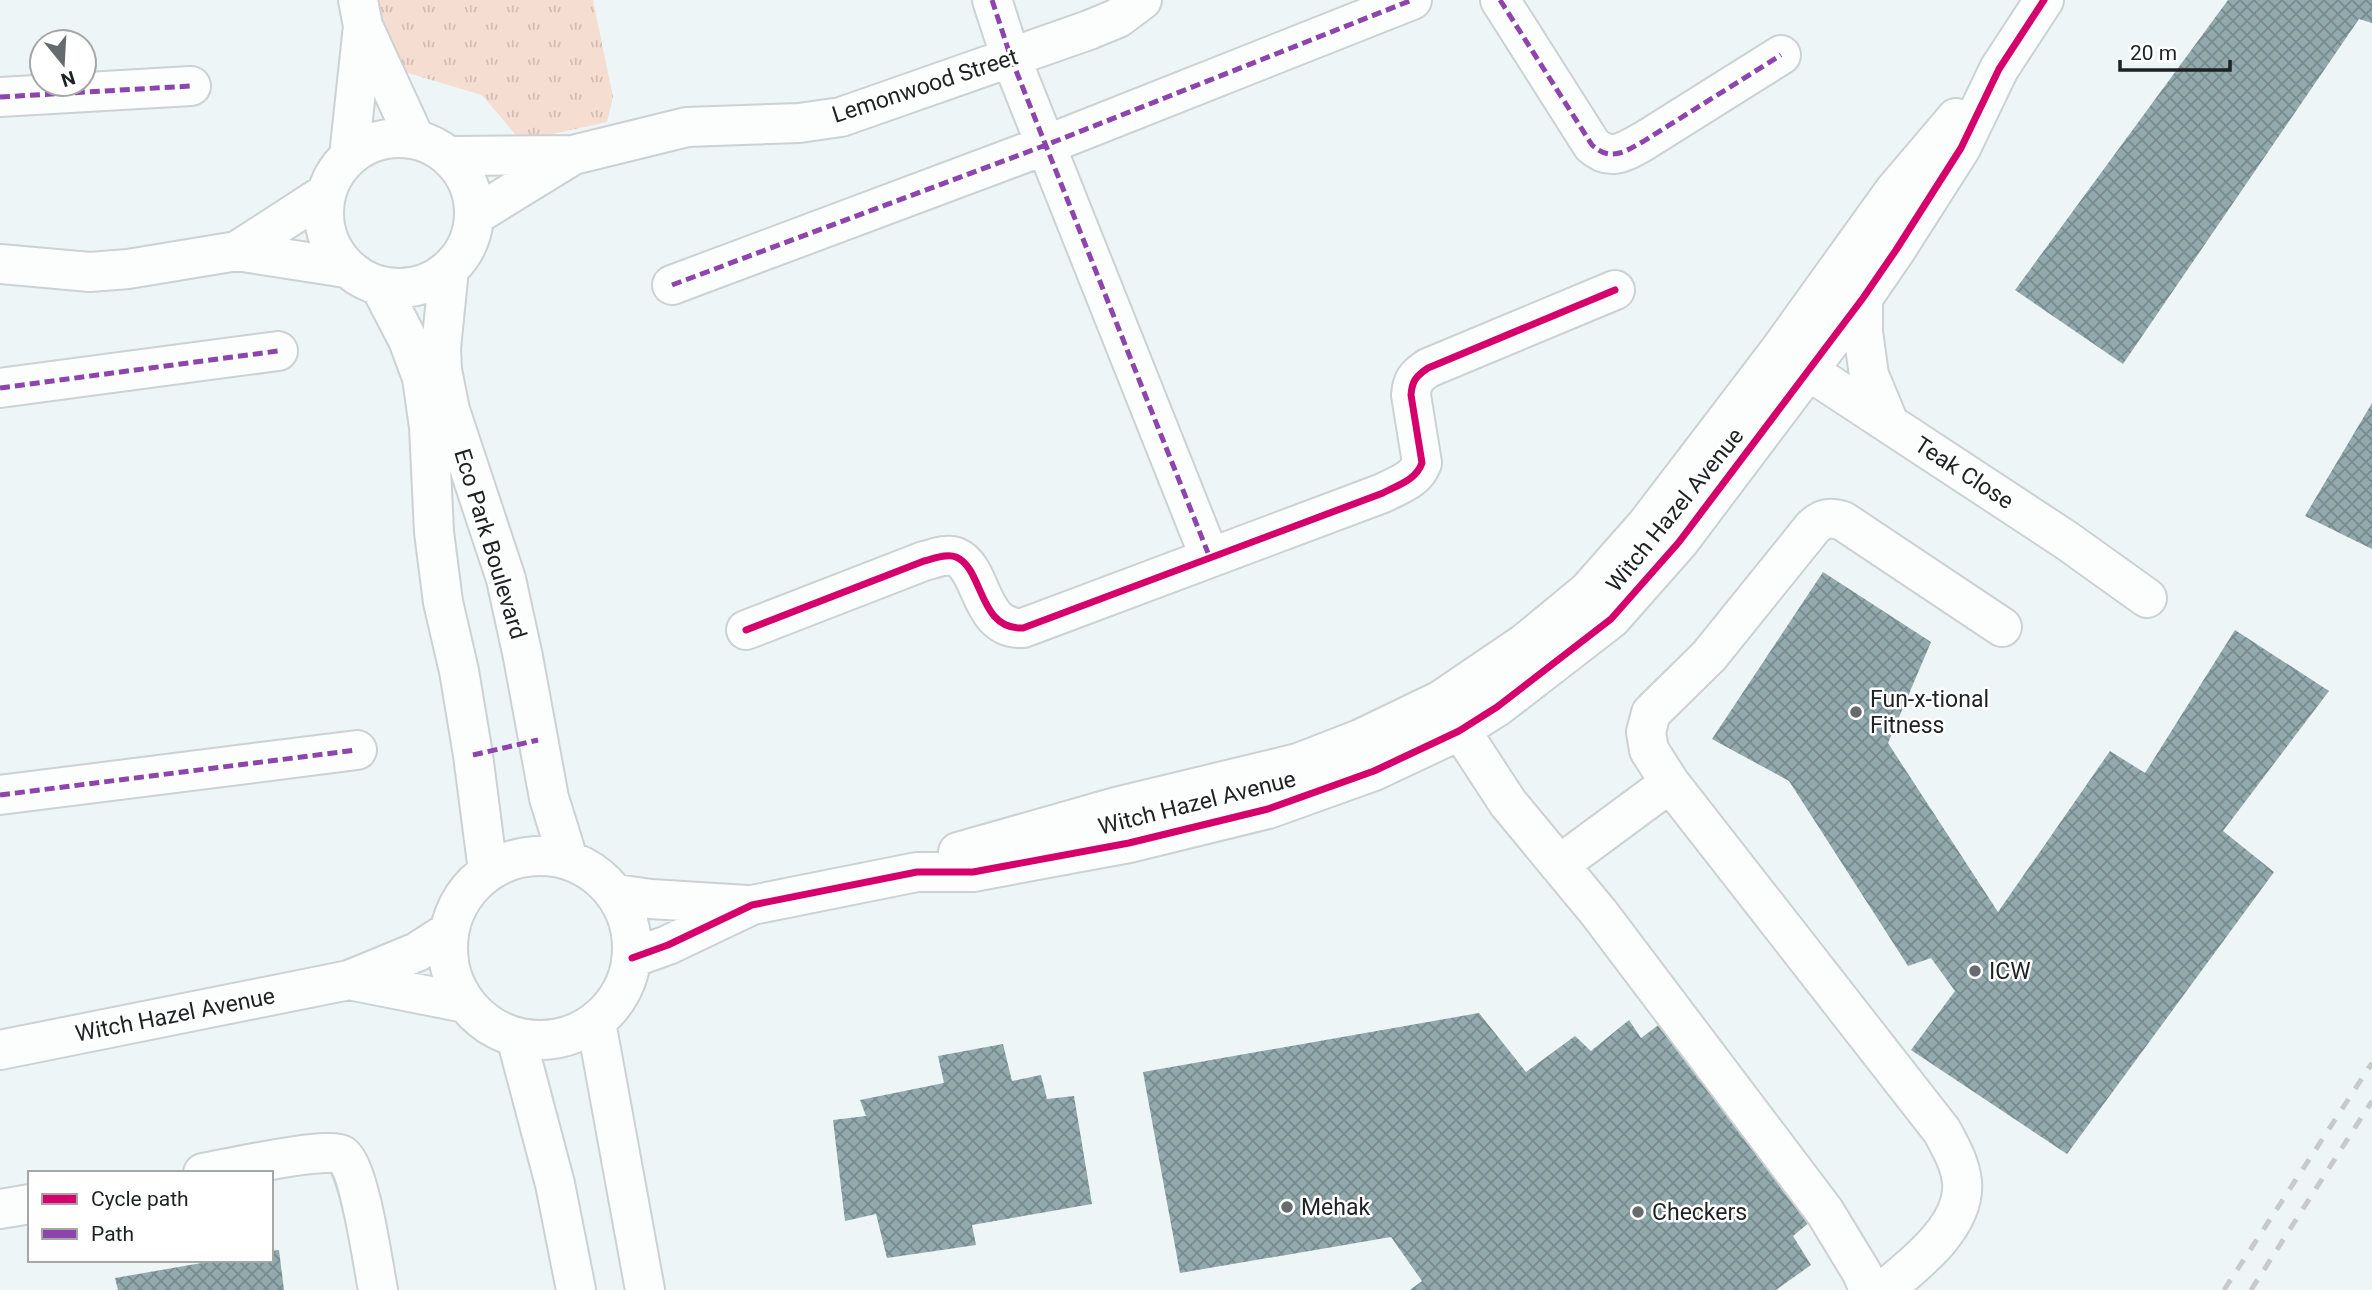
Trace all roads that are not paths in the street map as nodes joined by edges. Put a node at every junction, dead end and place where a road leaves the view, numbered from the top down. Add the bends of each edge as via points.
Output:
1 (992, 0) edge
2 (1142, 0) edge
3 (1412, 0) edge
4 (1500, 0) edge
5 (2043, 0) edge
6 (360, 13) edge
7 (1781, 55) dead end
8 (1011, 58) junction
9 (1999, 69) junction
10 (191, 86) dead end
11 (0, 97) edge
12 (415, 139) junction
13 (1045, 145) junction
14 (573, 155) junction
15 (349, 156) junction
16 (449, 156) junction
17 (325, 194) junction
18 (474, 216) junction
19 (237, 251) junction
20 (0, 264) edge
21 (346, 268) junction
22 (449, 269) junction
23 (672, 285) dead end
24 (380, 286) junction
25 (1615, 290) dead end
26 (1863, 298) junction
27 (278, 351) dead end
28 (1793, 361) junction
29 (0, 387) edge
30 (1889, 423) junction
31 (1210, 558) junction
32 (2147, 598) dead end
33 (2002, 627) dead end
34 (746, 630) dead end
35 (1450, 716) junction
36 (357, 750) dead end
37 (1671, 783) junction
38 (0, 795) edge
39 (568, 859) junction
40 (1559, 865) junction
41 (488, 871) junction
42 (616, 894) junction
43 (752, 905) junction
44 (448, 932) junction
45 (632, 958) junction
46 (349, 980) junction
47 (465, 1003) junction
48 (596, 1022) junction
49 (516, 1037) junction
50 (0, 1050) edge
51 (214, 1171) edge
52 (28, 1204) edge
53 (0, 1209) edge
54 (378, 1290) edge
55 (576, 1290) edge
56 (645, 1290) edge
57 (1869, 1290) edge
58 (1884, 1290) edge

1 - 8 street
2 - 8 street, Lemonwood Street via 1118,18
3 - 13 street
4 - 7 street via 1592,145 1609,155 1626,152
5 - 9 street, Witch Hazel Avenue
6 - 12 street
6 - 15 street
8 - 13 street
8 - 14 street, Lemonwood Street via 841,117 687,127
9 - 26 street, Witch Hazel Avenue via 1961,148
9 - 28 street, Witch Hazel Avenue via 1894,191
10 - 11 street
12 - 15 street via 380,140
12 - 16 street
13 - 23 street
13 - 31 street
14 - 16 street, Lemonwood Street
14 - 18 street, Lemonwood Street
15 - 17 street via 334,173
16 - 18 street via 472,194
17 - 19 street
17 - 21 street via 325,233
18 - 22 street via 471,236
19 - 20 street via 90,272
19 - 21 street
21 - 24 street
22 - 24 street via 417,286
22 - 39 street, Eco Park Boulevard via 441,348 445,387 506,579 549,798
24 - 41 street, Eco Park Boulevard via 422,377 443,602 474,755
25 - 31 street via 1417,376 1411,395 1422,463 1410,479
26 - 28 street, Witch Hazel Avenue
26 - 30 street via 1869,375
27 - 29 street
28 - 30 street, Teak Close
28 - 35 street, Witch Hazel Avenue via 1679,542 1611,619 1497,707
30 - 32 street, Teak Close
31 - 34 street via 1014,628 995,617 964,563 945,556
33 - 37 street via 1843,521 1822,520 1709,656 1651,713 1648,750
35 - 40 street via 1508,803
35 - 43 street, Witch Hazel Avenue via 1360,739 1298,763 1116,807 958,853 917,872
36 - 38 street
37 - 40 street
37 - 58 street via 1942,1131 1956,1157 1962,1184 1959,1208 1933,1249
39 - 41 street via 541,855 513,859
39 - 42 street via 587,867
40 - 57 street via 1825,1212
41 - 44 street via 462,897
42 - 43 street, Witch Hazel Avenue
42 - 45 street via 632,934
43 - 45 street, Witch Hazel Avenue
44 - 46 street, Witch Hazel Avenue via 417,952
44 - 47 street via 453,981
45 - 48 street via 626,983
46 - 47 street, Witch Hazel Avenue
46 - 50 street, Witch Hazel Avenue
47 - 49 street via 487,1025
48 - 49 street via 571,1035 543,1041
48 - 56 street
49 - 55 street via 555,1184
51 - 54 street via 308,1154 340,1154 359,1193
52 - 53 street

